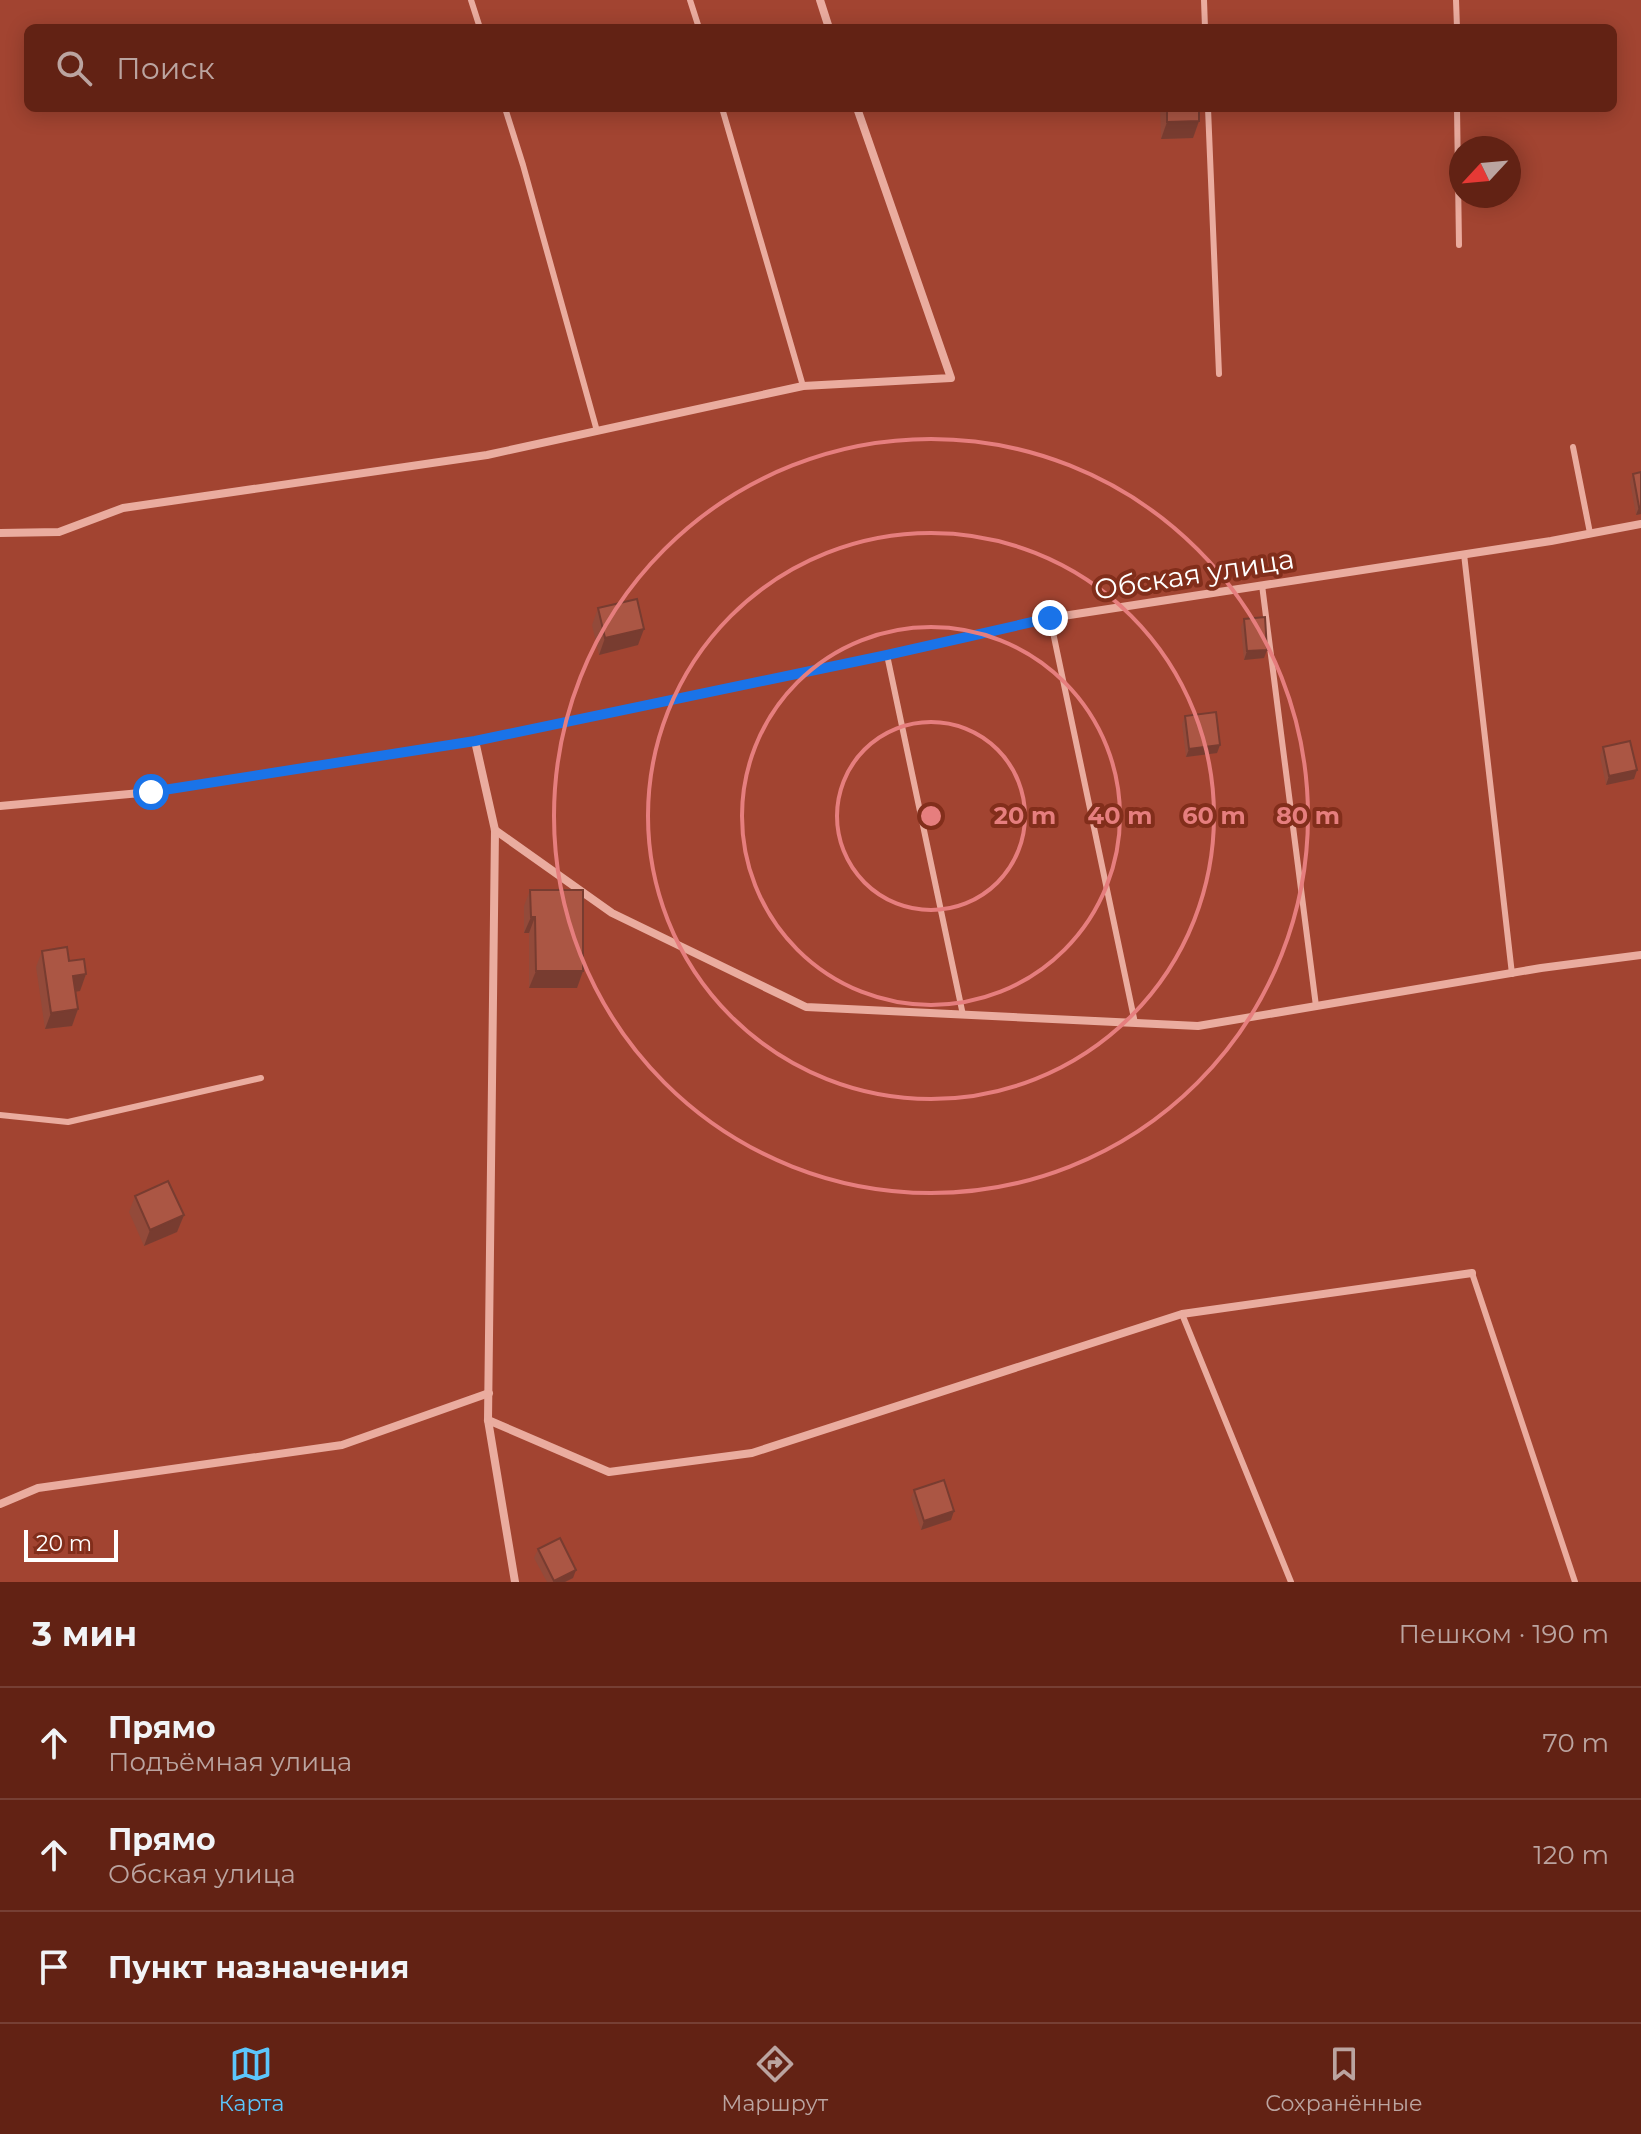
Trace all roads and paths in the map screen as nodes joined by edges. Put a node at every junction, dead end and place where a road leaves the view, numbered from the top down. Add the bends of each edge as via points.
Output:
1 (471, 0) edge
2 (690, 0) edge
3 (820, 0) edge
4 (1204, 0) edge
5 (1456, 0) edge
6 (479, 24) edge
7 (698, 24) edge
8 (828, 24) edge
9 (1205, 24) edge
10 (1457, 24) edge
11 (506, 112) edge
12 (723, 112) edge
13 (858, 112) edge
14 (1208, 112) edge
15 (1457, 112) edge
16 (1459, 245) dead end
17 (1219, 374) dead end
18 (803, 386) junction
19 (597, 431) junction
20 (1573, 447) dead end
21 (1641, 524) edge
22 (0, 533) edge
23 (1590, 533) junction
24 (1464, 554) junction
25 (1262, 585) junction
26 (1050, 618) junction
27 (887, 655) junction
28 (475, 741) junction
29 (0, 806) edge
30 (495, 830) junction
31 (1641, 955) edge
32 (1512, 974) junction
33 (1316, 1006) junction
34 (963, 1015) junction
35 (1135, 1023) junction
36 (261, 1078) dead end
37 (0, 1115) edge
38 (1472, 1273) joint
39 (1182, 1314) junction
40 (489, 1393) junction
41 (488, 1420) junction
42 (0, 1504) edge
43 (515, 1582) edge
44 (1291, 1582) edge
45 (1575, 1582) edge

1 - 6 lane
2 - 7 lane
3 - 8 street
4 - 9 lane
5 - 10 lane
11 - 19 lane
12 - 18 lane
13 - 18 street via 951,378
14 - 17 lane
15 - 16 lane
18 - 19 street
19 - 22 street via 487,455 123,508 59,532
20 - 23 lane
21 - 23 street, Обская улица
23 - 24 street, Обская улица
24 - 25 street, Обская улица
24 - 32 lane
25 - 26 street, Обская улица
25 - 33 lane
26 - 27 street, Обская улица
26 - 35 lane
27 - 28 street, Обская улица
27 - 34 lane
28 - 29 street, Обская улица via 151,792
28 - 30 street
30 - 34 street via 612,913 806,1007
30 - 40 street
31 - 32 street
32 - 33 street
33 - 35 street via 1198,1026
34 - 35 street
36 - 37 lane via 68,1122
38 - 39 street
38 - 45 lane
39 - 41 street via 752,1453 609,1472
39 - 44 lane
40 - 41 street
40 - 42 street via 342,1445 38,1488
41 - 43 street

